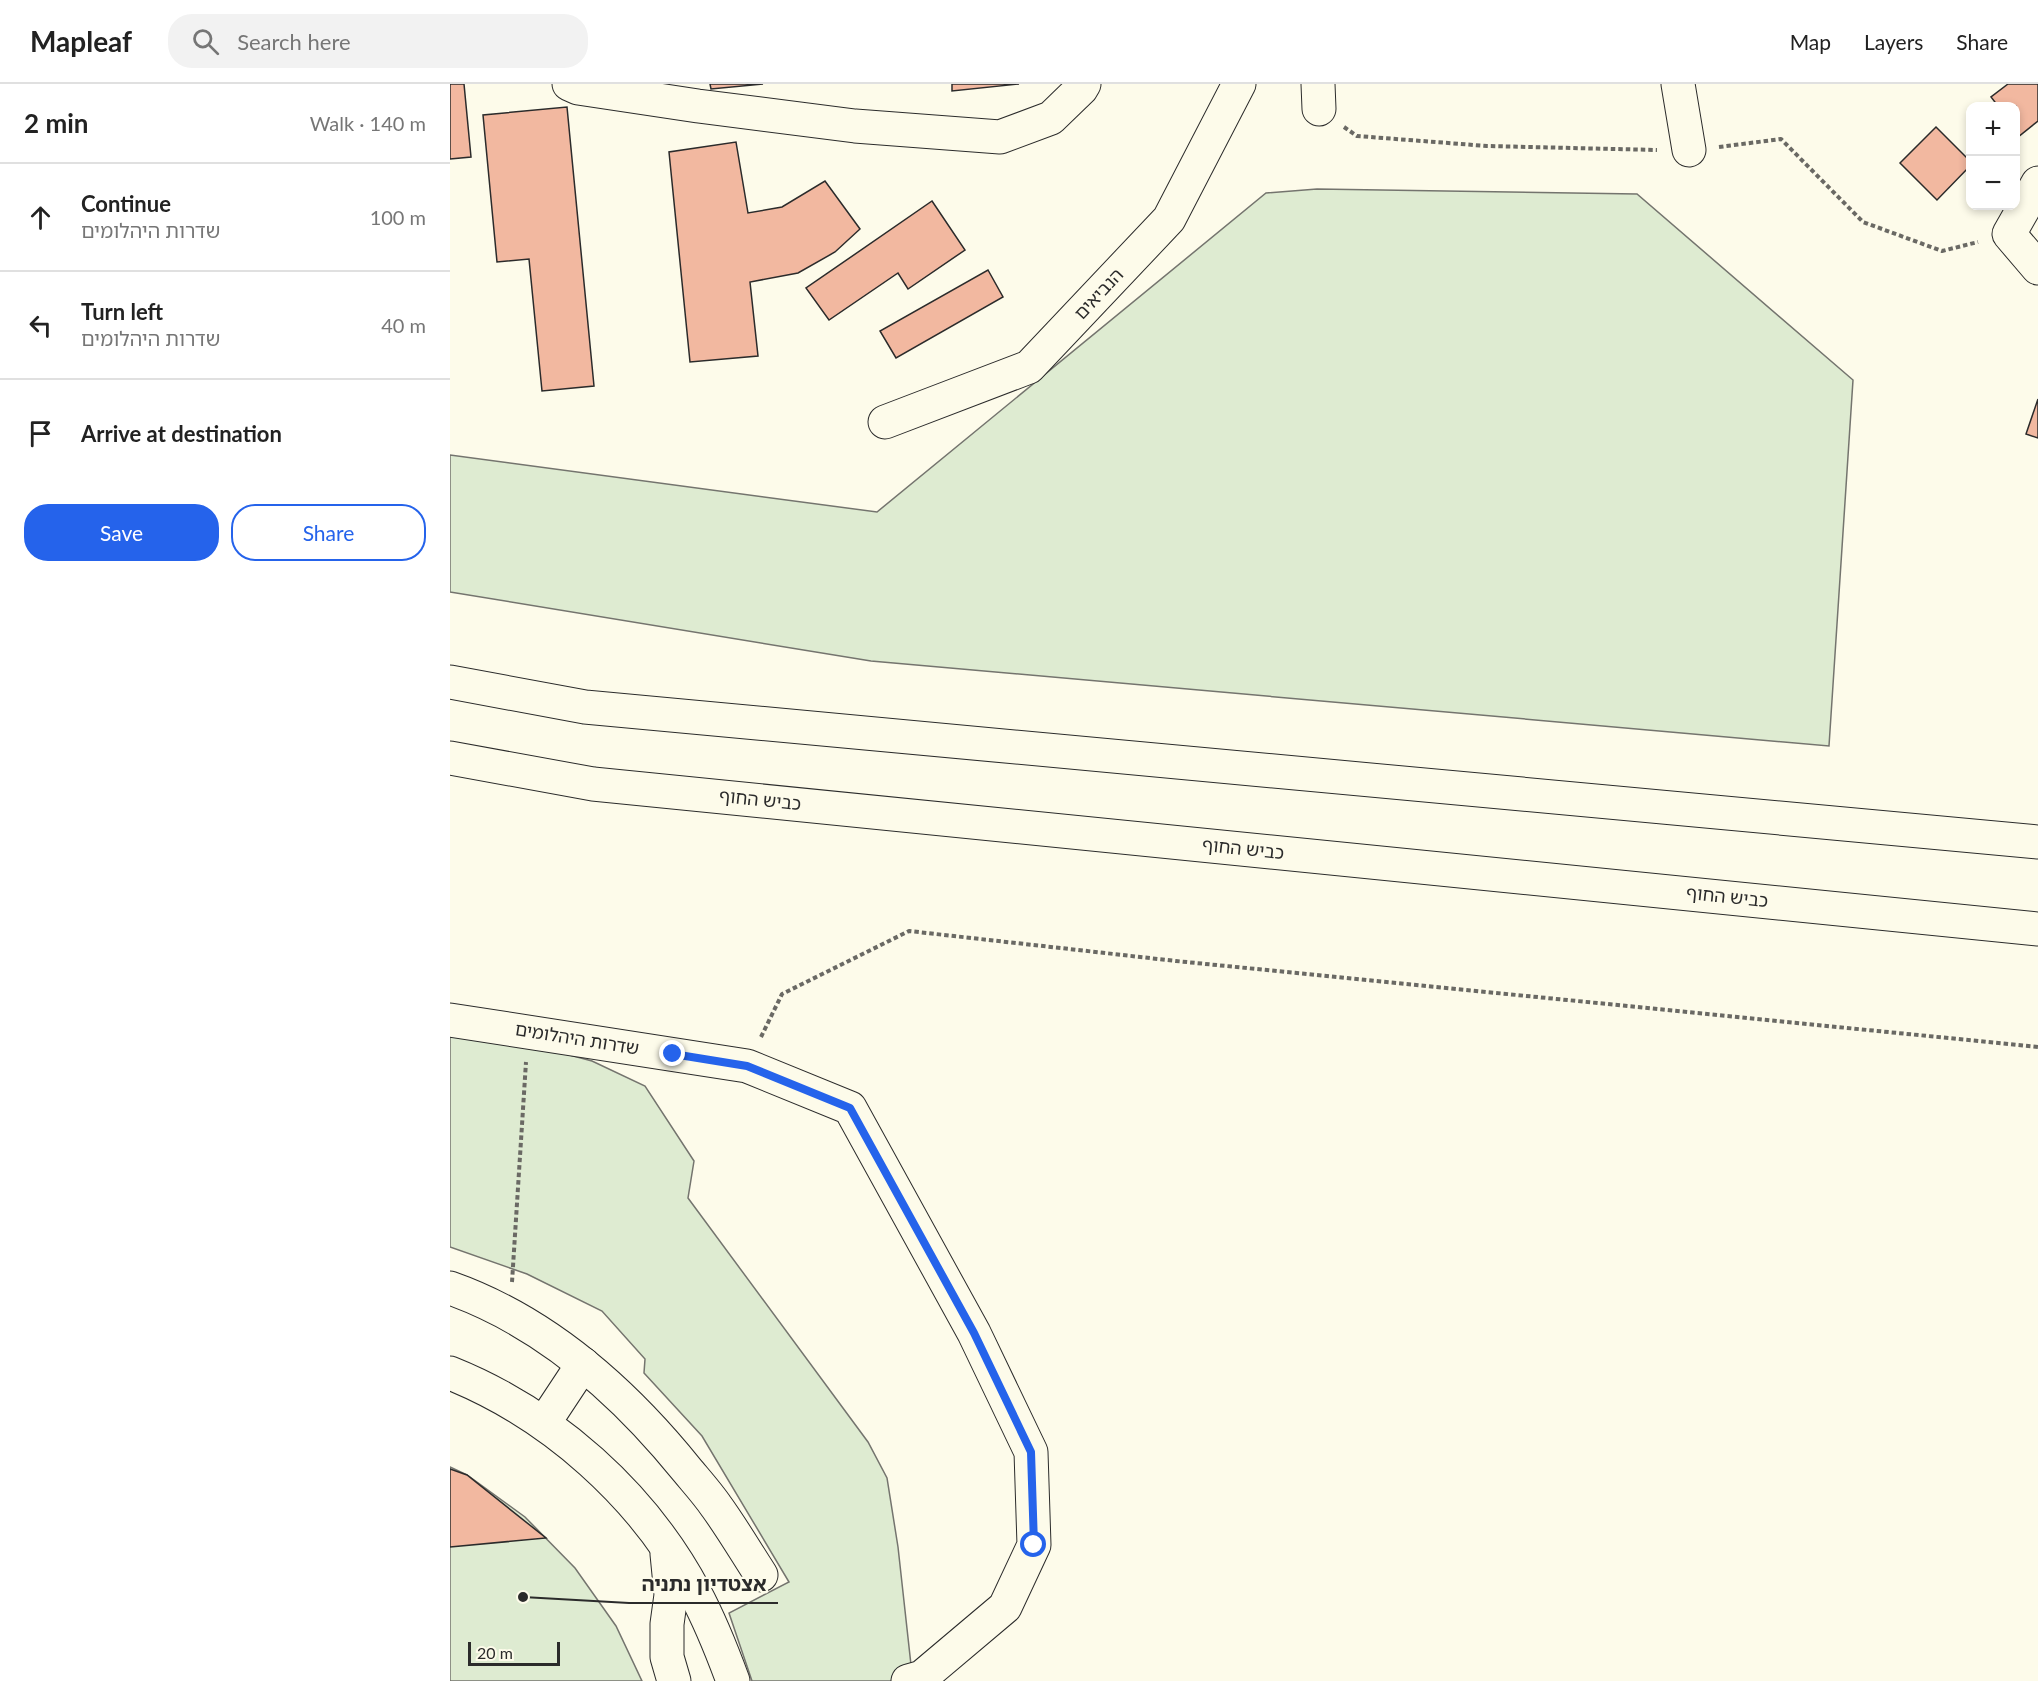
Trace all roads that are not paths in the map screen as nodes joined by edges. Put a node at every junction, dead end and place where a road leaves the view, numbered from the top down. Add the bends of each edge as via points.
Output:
1 (569, 84) edge
2 (1084, 84) edge
3 (1239, 84) edge
4 (1678, 84) edge
5 (1689, 150) dead end
6 (2038, 183) edge
7 (2038, 268) edge
8 (885, 422) dead end
9 (450, 682) edge
10 (450, 758) edge
11 (2038, 842) edge
12 (2038, 929) edge
13 (450, 1020) edge
14 (450, 1288) edge
15 (583, 1364) junction
16 (450, 1373) edge
17 (544, 1424) junction
18 (666, 1546) junction
19 (761, 1575) dead end
20 (674, 1681) edge
21 (733, 1681) edge
22 (908, 1681) edge

1 - 2 main road via 698,106 855,126 1000,137 1051,117
3 - 8 main road, הנביאים via 1169,219 1029,367
4 - 5 main road
6 - 7 main road via 2009,234
9 - 11 main road via 585,707
10 - 12 main road, כביש החוף via 593,784
13 - 22 main road, שדרות היהלומים via 747,1066 850,1108 974,1333 1031,1452 1034,1545 1005,1607 922,1677
14 - 15 main road via 482,1299 558,1344
15 - 17 main road
15 - 19 main road via 664,1441 715,1504
16 - 17 main road via 477,1384
17 - 18 main road via 589,1460 630,1501
18 - 20 main road via 671,1595 667,1657
18 - 21 main road via 694,1592

